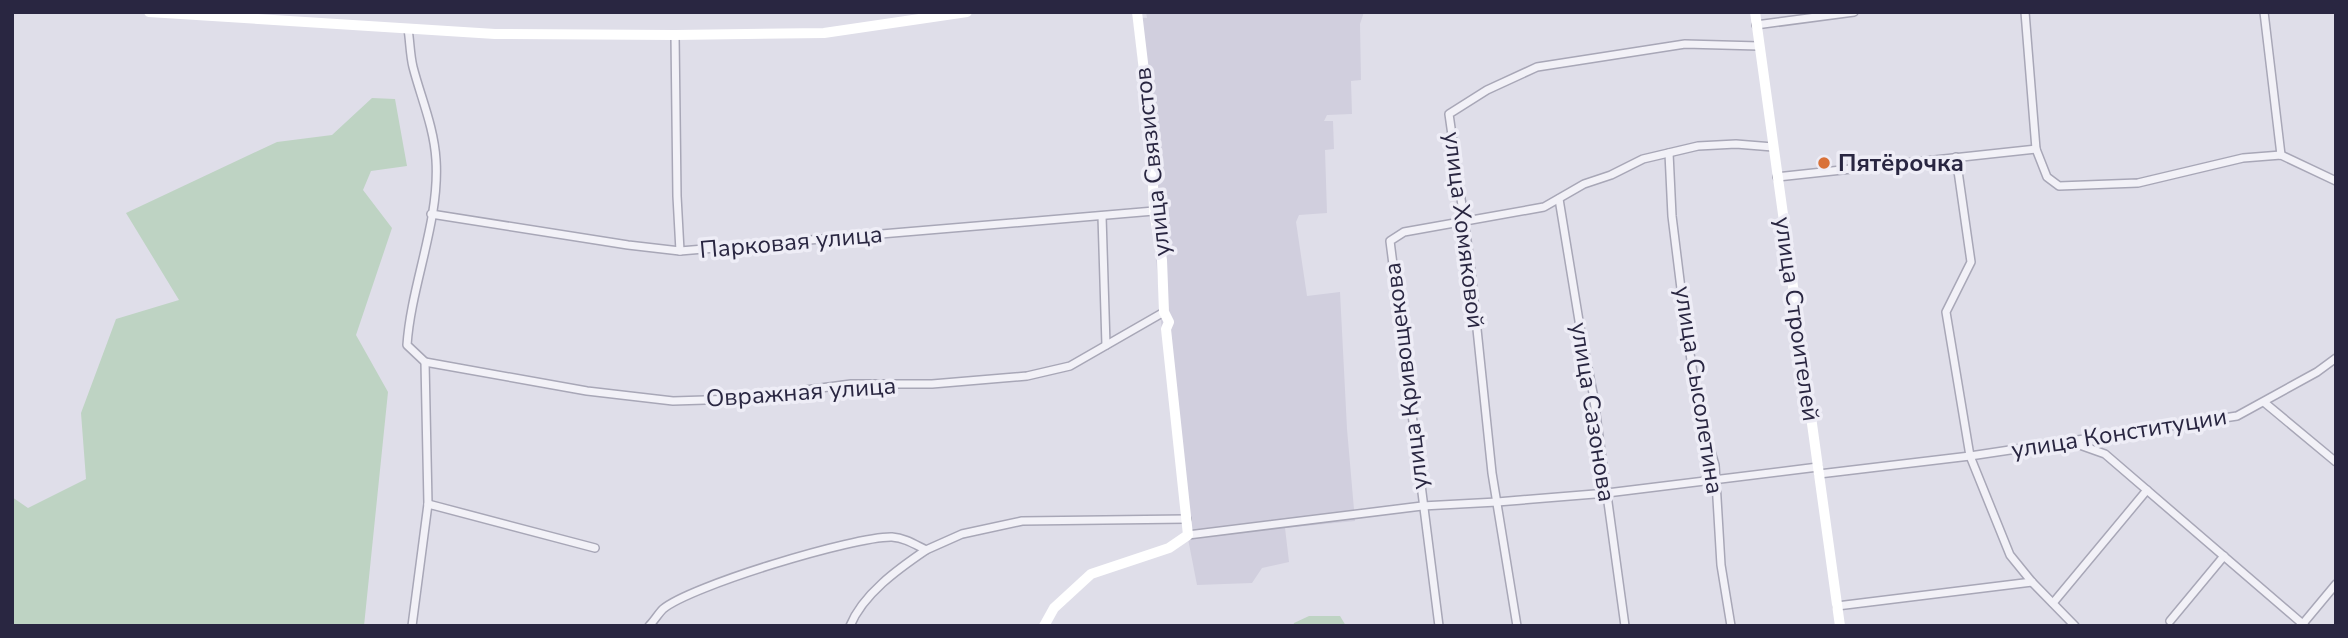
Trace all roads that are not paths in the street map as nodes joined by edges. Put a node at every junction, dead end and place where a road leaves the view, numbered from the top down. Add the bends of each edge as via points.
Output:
1 (149, 12) edge
2 (967, 12) edge
3 (1137, 12) edge
4 (1755, 12) edge
5 (1854, 12) edge
6 (2025, 12) edge
7 (2264, 12) edge
8 (1756, 25) junction
9 (408, 29) junction
10 (676, 35) junction
11 (1759, 46) junction
12 (1773, 147) junction
13 (2036, 149) junction
14 (1669, 153) junction
15 (2281, 155) junction
16 (1956, 157) junction
17 (1777, 177) junction
18 (2336, 181) edge
19 (1559, 199) junction
20 (1154, 211) junction
21 (431, 214) junction
22 (1102, 216) junction
23 (1464, 223) junction
24 (680, 251) junction
25 (1164, 312) junction
26 (1106, 345) junction
27 (2336, 358) edge
28 (425, 362) junction
29 (2265, 402) junction
30 (2070, 442) junction
31 (1970, 456) junction
32 (2336, 462) edge
33 (1818, 471) junction
34 (1716, 479) junction
35 (2147, 490) junction
36 (1606, 493) junction
37 (1497, 502) junction
38 (428, 504) junction
39 (1422, 506) junction
40 (1187, 519) junction
41 (1188, 535) junction
42 (595, 548) dead end
43 (926, 550) junction
44 (2224, 556) junction
45 (2032, 582) junction
46 (2336, 584) edge
47 (2053, 603) junction
48 (1837, 606) junction
49 (2170, 621) dead end
50 (2303, 625) edge
51 (412, 626) edge
52 (649, 626) edge
53 (850, 626) edge
54 (1044, 626) edge
55 (1439, 626) edge
56 (1517, 626) edge
57 (1625, 626) edge
58 (1731, 626) edge
59 (1840, 626) edge
60 (2076, 626) edge

1 - 9 main road
2 - 10 main road via 824,33
3 - 20 main road, улица Связистов via 1151,130
4 - 8 main road, улица Строителей
5 - 8 street
6 - 13 street
7 - 15 street
8 - 11 main road, улица Строителей
9 - 10 main road
9 - 21 street via 412,65 427,110 436,160
10 - 24 street
11 - 12 main road, улица Строителей
11 - 23 street, улица Хомяковой via 1685,44 1604,55 1537,67 1488,90 1448,114
12 - 14 street via 1698,146
12 - 17 main road, улица Строителей
13 - 15 street via 2047,177 2059,186 2138,183 2243,158
13 - 16 street
14 - 19 street via 1643,159
14 - 34 street, улица Сысолетина via 1685,321 1699,412
15 - 18 street
16 - 17 street
16 - 31 street via 1971,262 1946,312
17 - 33 main road, улица Строителей
19 - 23 street via 1544,207
19 - 36 street, улица Сазонова
20 - 22 street, Парковая улица
20 - 25 main road, улица Связистов
21 - 24 street, Парковая улица
21 - 28 street via 407,345
22 - 24 street, Парковая улица
22 - 26 street
23 - 37 street, улица Хомяковой
23 - 39 street, улица Кривощекова via 1404,232 1390,241
25 - 26 street, Овражная улица
25 - 40 main road, улица Связистов
26 - 28 street, Овражная улица via 1070,366 1027,376 932,384 851,384 725,400 673,401 587,391
27 - 29 street, улица Конституции
28 - 38 street
29 - 30 street, улица Конституции via 2237,416
29 - 32 street
30 - 31 street, улица Конституции
30 - 35 street via 2105,454
31 - 33 street, улица Конституции
31 - 45 street via 2010,555
33 - 34 street, улица Конституции
33 - 48 main road, улица Строителей
34 - 36 street, улица Конституции
34 - 58 street, улица Сысолетина via 1721,565
35 - 44 street
35 - 47 street
36 - 37 street, улица Конституции
36 - 57 street, улица Сазонова
37 - 39 street, улица Конституции
37 - 56 street, улица Хомяковой
38 - 42 street
38 - 51 street
39 - 41 street, улица Конституции
39 - 55 street
40 - 41 main road, улица Связистов
40 - 43 street via 1022,520 962,534
41 - 54 main road via 1169,548 1091,574 1054,608
43 - 52 street via 904,538 888,537 782,562 693,593 663,609
43 - 53 street via 898,569 856,611
44 - 49 street
44 - 50 street
45 - 47 street
45 - 48 street
46 - 50 street
47 - 60 street
48 - 59 main road, улица Строителей

